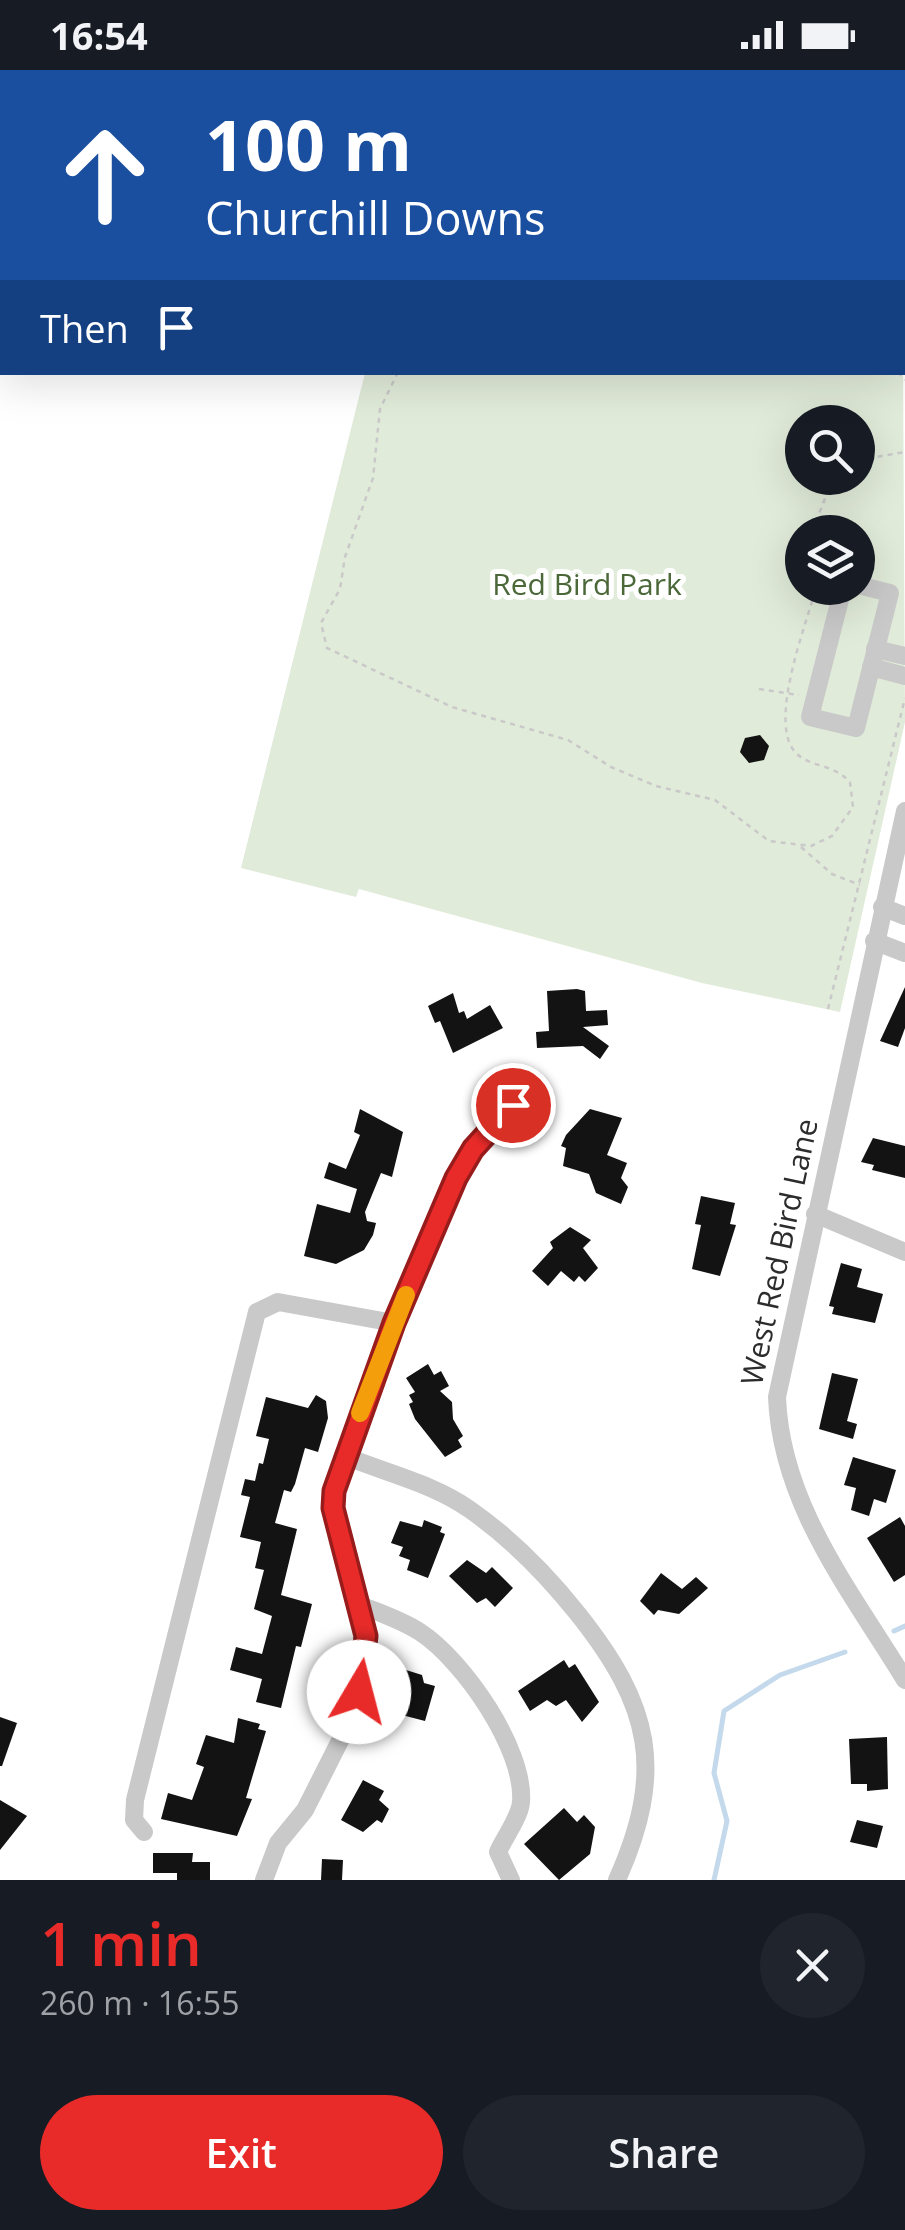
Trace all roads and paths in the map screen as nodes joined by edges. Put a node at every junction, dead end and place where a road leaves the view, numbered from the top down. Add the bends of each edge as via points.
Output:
1 (397, 375) edge
2 (905, 452) edge
3 (875, 457) edge
4 (875, 589) edge
5 (812, 605) edge
6 (839, 605) edge
7 (905, 656) edge
8 (873, 658) junction
9 (905, 676) edge
10 (759, 689) dead end
11 (789, 692) junction
12 (905, 698) edge
13 (905, 810) edge
14 (800, 846) junction
15 (861, 885) junction
16 (882, 907) junction
17 (905, 916) edge
18 (874, 941) junction
19 (905, 952) edge
20 (828, 1009) dead end
21 (513, 1105) dead end
22 (816, 1214) junction
23 (905, 1252) edge
24 (394, 1323) junction
25 (344, 1455) junction
26 (355, 1603) junction
27 (905, 1680) edge
28 (144, 1832) dead end
29 (264, 1880) edge
30 (511, 1880) edge
31 (616, 1880) edge

1 - 14 path via 380,409 373,478 340,589 324,612 327,648 452,708 568,740 656,786 715,800 770,841
2 - 3 path
4 - 8 street via 890,592
5 - 11 path
6 - 8 street via 810,716 856,728
7 - 8 street
8 - 9 street
10 - 11 path
11 - 14 path via 783,726 792,750 841,772 853,794 847,821 832,836
12 - 15 path
13 - 16 street, West Red Bird Lane
14 - 15 path via 832,874
15 - 20 path
16 - 17 street
16 - 18 street, West Red Bird Lane
18 - 19 street
18 - 22 street, West Red Bird Lane
21 - 24 street via 456,1178
22 - 23 street
22 - 27 street, West Red Bird Lane via 777,1397 784,1454 810,1525
24 - 25 street
24 - 28 street via 278,1302 257,1312 135,1800 134,1820
25 - 26 street via 333,1508
25 - 31 street via 425,1486 482,1519 554,1584 625,1678 640,1719 645,1764 634,1842
26 - 29 street via 366,1636 354,1713 305,1810 278,1842
26 - 30 street via 438,1646 492,1713 522,1804 498,1852

